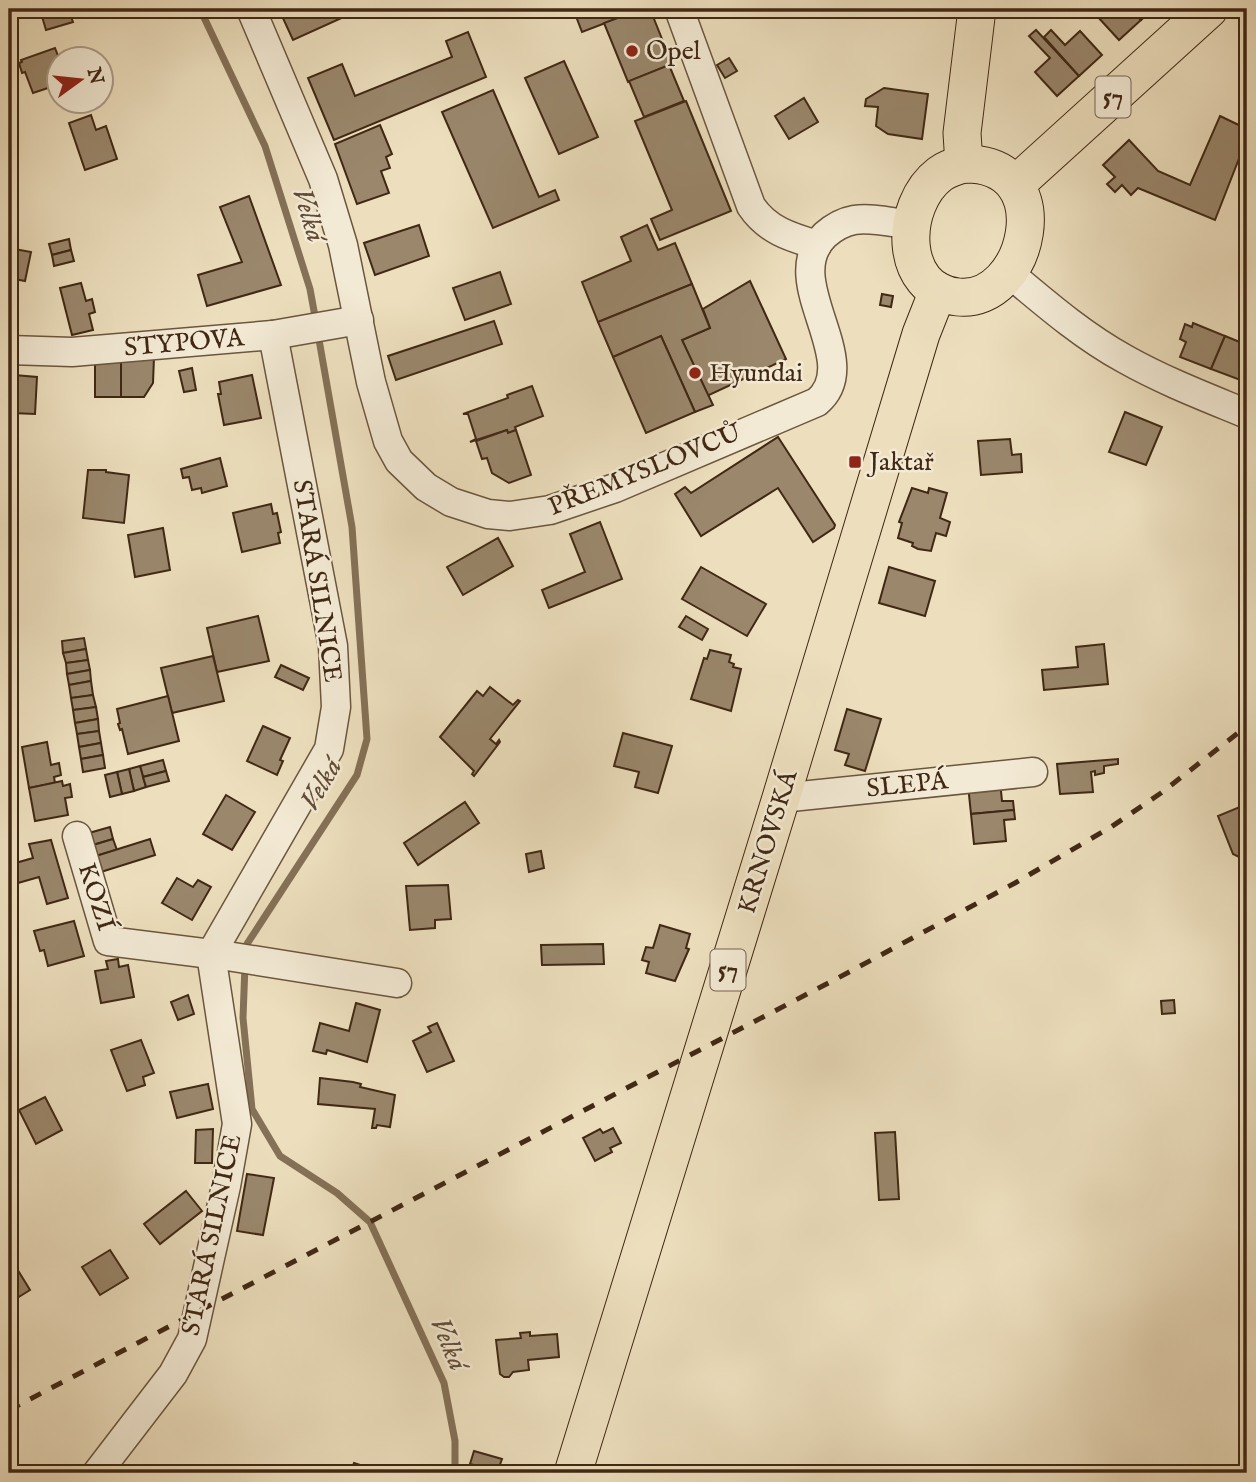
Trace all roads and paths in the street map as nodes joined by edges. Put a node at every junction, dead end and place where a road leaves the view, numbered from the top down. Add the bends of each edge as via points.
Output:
1 (251, 9) edge
2 (679, 9) edge
3 (977, 9) edge
4 (1209, 9) edge
5 (964, 164) junction
6 (1015, 185) junction
7 (913, 225) junction
8 (817, 245) junction
9 (1009, 273) junction
10 (938, 291) junction
11 (349, 323) junction
12 (282, 334) junction
13 (9, 350) edge
14 (1247, 414) edge
15 (1033, 772) dead end
16 (781, 798) junction
17 (77, 836) dead end
18 (230, 957) junction
19 (397, 983) dead end
20 (97, 1473) edge
21 (573, 1473) edge

1 - 11 street, PŘEMYSLOVCŮ via 323,179 343,245
2 - 8 street via 751,206 768,226
3 - 5 main road via 963,120
4 - 6 main road, 57
5 - 6 main road via 991,167
5 - 7 main road via 930,183
6 - 9 main road via 1027,213
7 - 8 street via 851,221
7 - 10 main road via 913,261
8 - 11 street, PŘEMYSLOVCŮ via 810,276 832,374 820,399 615,488 538,513 500,515 466,508 439,495 407,470 383,428
9 - 10 main road via 998,286 973,297
9 - 14 street via 1123,358
10 - 16 main road, KRNOVSKÁ / 57 via 921,334
11 - 12 street, STYPOVA
12 - 13 street, STYPOVA via 72,352
12 - 18 street, STARÁ SILNICE via 333,646 336,707 329,749
15 - 16 street, SLEPÁ
16 - 21 main road, KRNOVSKÁ / 57
17 - 18 street, KOZÍ via 108,941
18 - 19 street
18 - 20 street, STARÁ SILNICE via 237,1124 192,1339 173,1374

